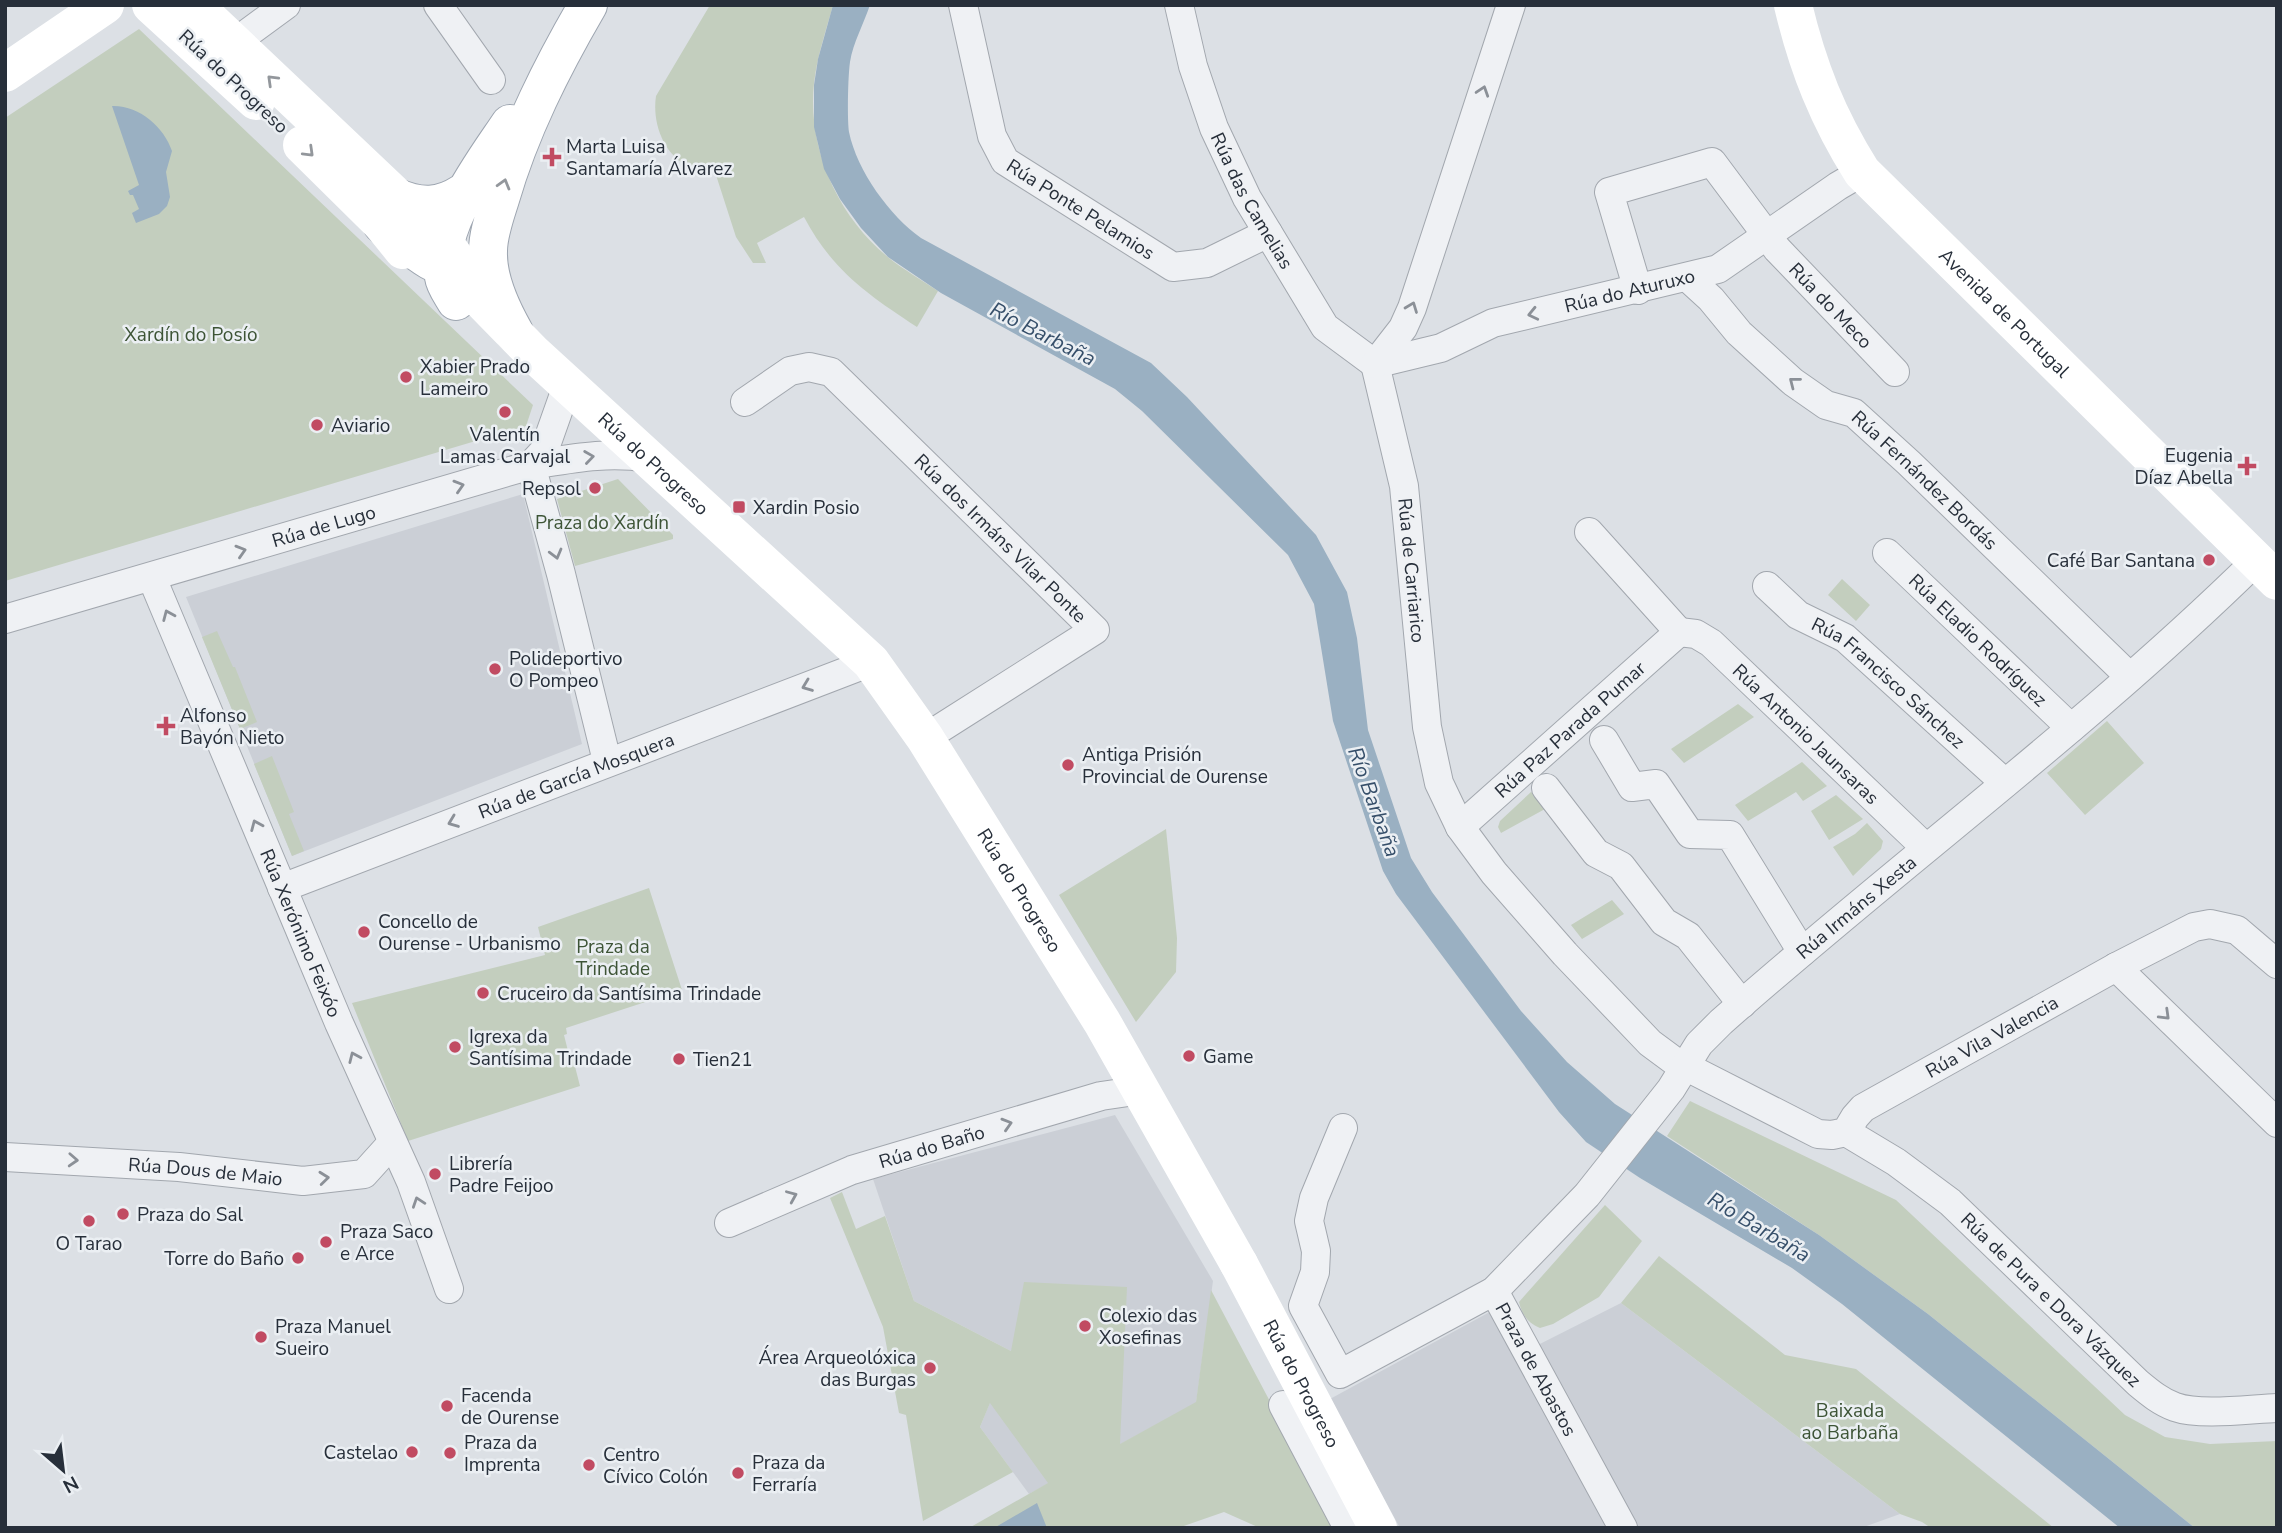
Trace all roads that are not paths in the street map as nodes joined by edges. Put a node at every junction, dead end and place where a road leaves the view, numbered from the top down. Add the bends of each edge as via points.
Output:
1 (105, 5) edge
2 (151, 5) edge
3 (194, 5) edge
4 (286, 5) edge
5 (438, 5) edge
6 (588, 5) edge
7 (963, 5) edge
8 (1179, 5) edge
9 (1511, 5) edge
10 (1793, 5) edge
11 (567, 42) junction
12 (234, 43) junction
13 (5, 73) edge
14 (491, 80) dead end
15 (1863, 172) junction
16 (463, 193) junction
17 (389, 211) junction
18 (1268, 233) junction
19 (1768, 235) junction
20 (459, 266) junction
21 (1718, 269) junction
22 (1688, 278) junction
23 (1638, 290) junction
24 (1711, 299) junction
25 (523, 342) junction
26 (1375, 364) junction
27 (1895, 372) dead end
28 (567, 386) junction
29 (745, 402) dead end
30 (647, 458) junction
31 (531, 465) junction
32 (1589, 532) dead end
33 (1887, 553) dead end
34 (2266, 571) edge
35 (152, 578) junction
36 (1767, 586) dead end
37 (5, 619) edge
38 (1679, 632) junction
39 (871, 662) junction
40 (2130, 677) junction
41 (2071, 728) junction
42 (925, 738) junction
43 (1604, 740) dead end
44 (607, 761) junction
45 (2004, 783) junction
46 (1546, 788) dead end
47 (1460, 827) junction
48 (1926, 848) junction
49 (282, 888) junction
50 (1802, 952) junction
51 (2277, 964) edge
52 (2116, 967) junction
53 (1742, 1004) junction
54 (1678, 1077) junction
55 (1142, 1090) junction
56 (2277, 1123) edge
57 (1342, 1128) dead end
58 (1846, 1132) junction
59 (392, 1143) junction
60 (5, 1157) edge
61 (729, 1223) dead end
62 (449, 1289) dead end
63 (1494, 1291) junction
64 (1283, 1405) dead end
65 (2277, 1408) edge
66 (1348, 1528) edge
67 (1378, 1528) edge
68 (1623, 1528) edge

1 - 13 street
2 -> 17 street, Rúa do Progreso
3 - 12 street, Rúa do Progreso
4 - 12 street
5 - 14 street
6 - 11 street
7 - 18 street, Rúa Ponte Pelamios via 992,136 1005,161 1173,267 1207,264
8 - 18 street, Rúa das Camelias via 1214,128
26 -> 9 street via 1403,328 1412,308
10 - 15 street, Avenida de Portugal via 1813,79 1840,137
11 - 16 street
20 -> 11 street via 494,217 527,121
17 -> 12 street, Rúa do Progreso
15 - 19 street, Rúa do Aturuxo
15 - 34 street, Avenida de Portugal
16 - 17 street via 432,206 410,204
16 - 20 street via 448,230
17 - 20 street, Rúa do Progreso
17 - 20 street, Rúa do Progreso via 425,274
18 - 26 street, Rúa das Camelias via 1325,327
19 - 21 street, Rúa do Aturuxo
19 - 23 street, Rúa do Meco via 1712,162 1609,192
19 - 27 street, Rúa do Meco
20 - 25 street, Rúa do Progreso
20 - 25 street via 491,272 503,312
21 - 22 street, Rúa do Aturuxo
21 - 24 street via 1710,284
22 - 23 street, Rúa do Aturuxo
22 - 24 street, Rúa Fernández Bordás
23 -> 26 street, Rúa do Aturuxo via 1493,323 1441,348
40 -> 24 street, Rúa Fernández Bordás via 1854,412 1826,405 1793,382 1739,334
25 - 28 street, Rúa do Progreso
26 - 47 street, Rúa de Carriarico via 1404,486 1432,759
28 - 30 street, Rúa do Progreso
28 - 31 street via 544,451
29 - 42 street, Rúa dos Irmáns Vilar Ponte via 790,371 809,367 831,372 1095,630
31 -> 30 street, Rúa de Lugo via 603,455
30 - 39 street, Rúa do Progreso
35 -> 31 street, Rúa de Lugo
31 -> 44 street
32 - 38 street
33 - 41 street, Rúa Eladio Rodríguez
34 - 40 street, Rúa Irmáns Xesta
35 - 37 street, Rúa de Lugo
49 -> 35 street, Rúa Xerónimo Feixóo
36 - 45 street, Rúa Francisco Sánchez via 1798,615 1845,638
38 - 47 street, Rúa Paz Parada Pumar
38 - 48 street, Rúa Antonio Jaunsaras via 1696,634 1711,643
39 - 42 street, Rúa do Progreso
39 -> 44 street, Rúa de García Mosquera
40 - 41 street, Rúa Irmáns Xesta
41 - 45 street, Rúa Irmáns Xesta
42 - 55 street, Rúa do Progreso
43 - 50 street via 1632,787 1656,784 1690,834 1730,835
44 -> 49 street, Rúa de García Mosquera
45 - 48 street, Rúa Irmáns Xesta
46 - 53 street via 1596,853 1620,866 1664,922 1688,936
47 - 54 street, Rúa de Carriarico via 1494,873
48 - 50 street, Rúa Irmáns Xesta
59 -> 49 street, Rúa Xerónimo Feixóo
50 - 53 street, Rúa Irmáns Xesta
51 - 52 street, Rúa Vila Valencia via 2237,930 2210,924 2179,933
52 -> 56 street
52 - 58 street, Rúa Vila Valencia via 1863,1108
53 - 54 street, Rúa Irmáns Xesta via 1699,1044
54 - 58 street, Rúa de Carriarico via 1710,1079 1818,1134
54 - 63 street, Rúa Irmáns Xesta via 1587,1195
61 -> 55 street, Rúa do Baño via 852,1170 1101,1096
55 - 67 street, Rúa do Progreso, bridge
57 - 63 street, Praza de Abastos via 1309,1221 1314,1272 1303,1306 1340,1374
58 - 65 street, Rúa de Pura e Dora Vázquez via 1932,1187 2164,1403 2193,1410
60 -> 59 street, Rúa Dous de Maio via 179,1167 303,1181 364,1174
62 -> 59 street, Rúa Xerónimo Feixóo via 411,1182
63 - 68 street, Praza de Abastos
64 - 66 street

